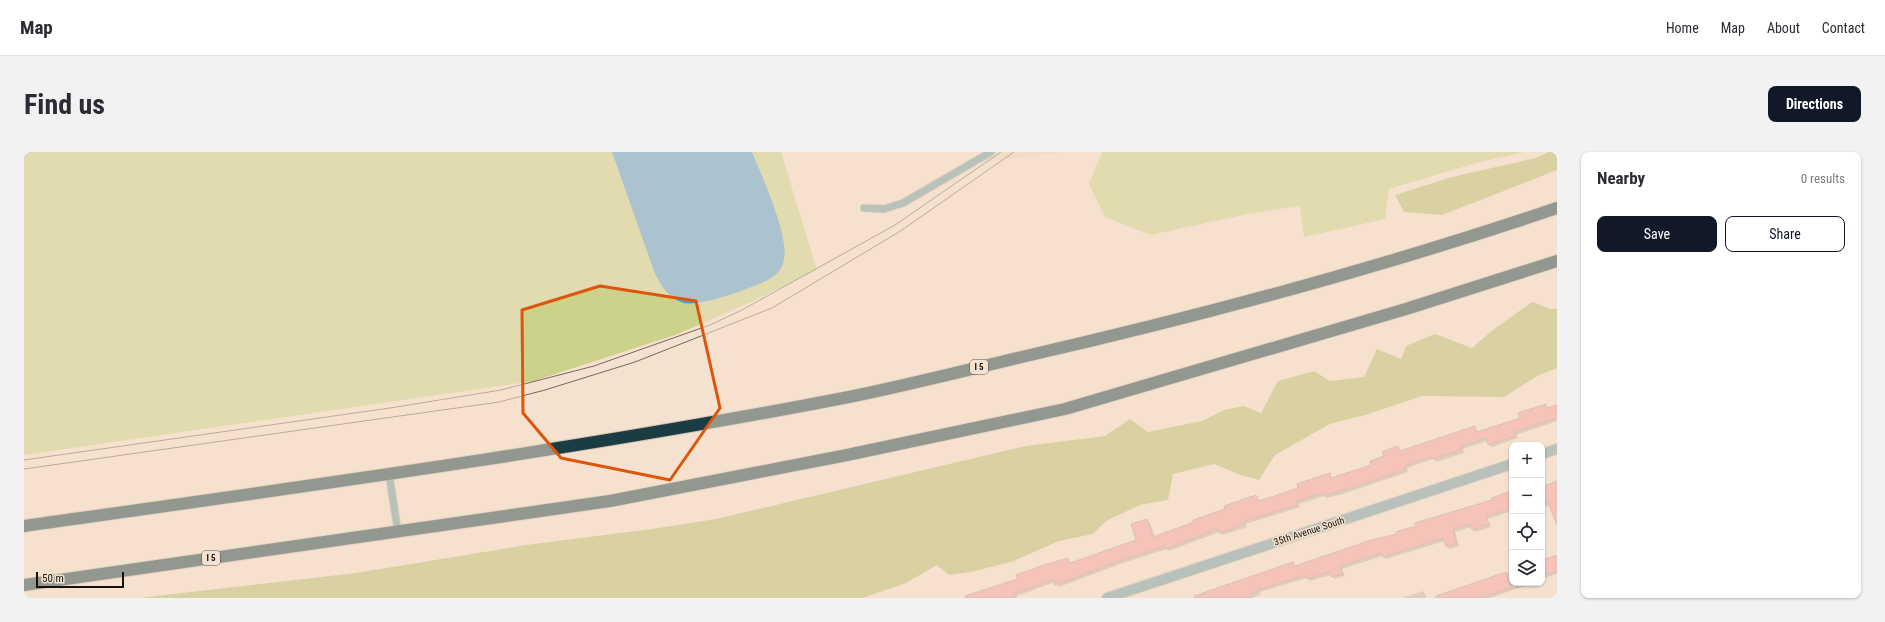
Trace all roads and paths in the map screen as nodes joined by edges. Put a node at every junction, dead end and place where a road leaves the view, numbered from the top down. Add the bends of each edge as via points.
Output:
1 (990, 152) edge
2 (864, 208) dead end
3 (1557, 208) edge
4 (1557, 261) edge
5 (1557, 449) edge
6 (1545, 453) edge
7 (1509, 465) edge
8 (389, 474) junction
9 (24, 526) edge
10 (398, 532) junction
11 (24, 585) edge
12 (1121, 596) edge
13 (1107, 598) edge

1 - 2 lane via 903,203 884,209
3 - 8 highway, I 5 via 1326,279 1201,314 852,396 636,436
4 - 10 highway, I 5 via 1406,309 1065,409 610,501
5 - 6 street
7 - 12 street, 35th Avenue South
8 - 9 highway, I 5
8 - 10 lane
10 - 11 highway, I 5
12 - 13 street, 35th Avenue South

